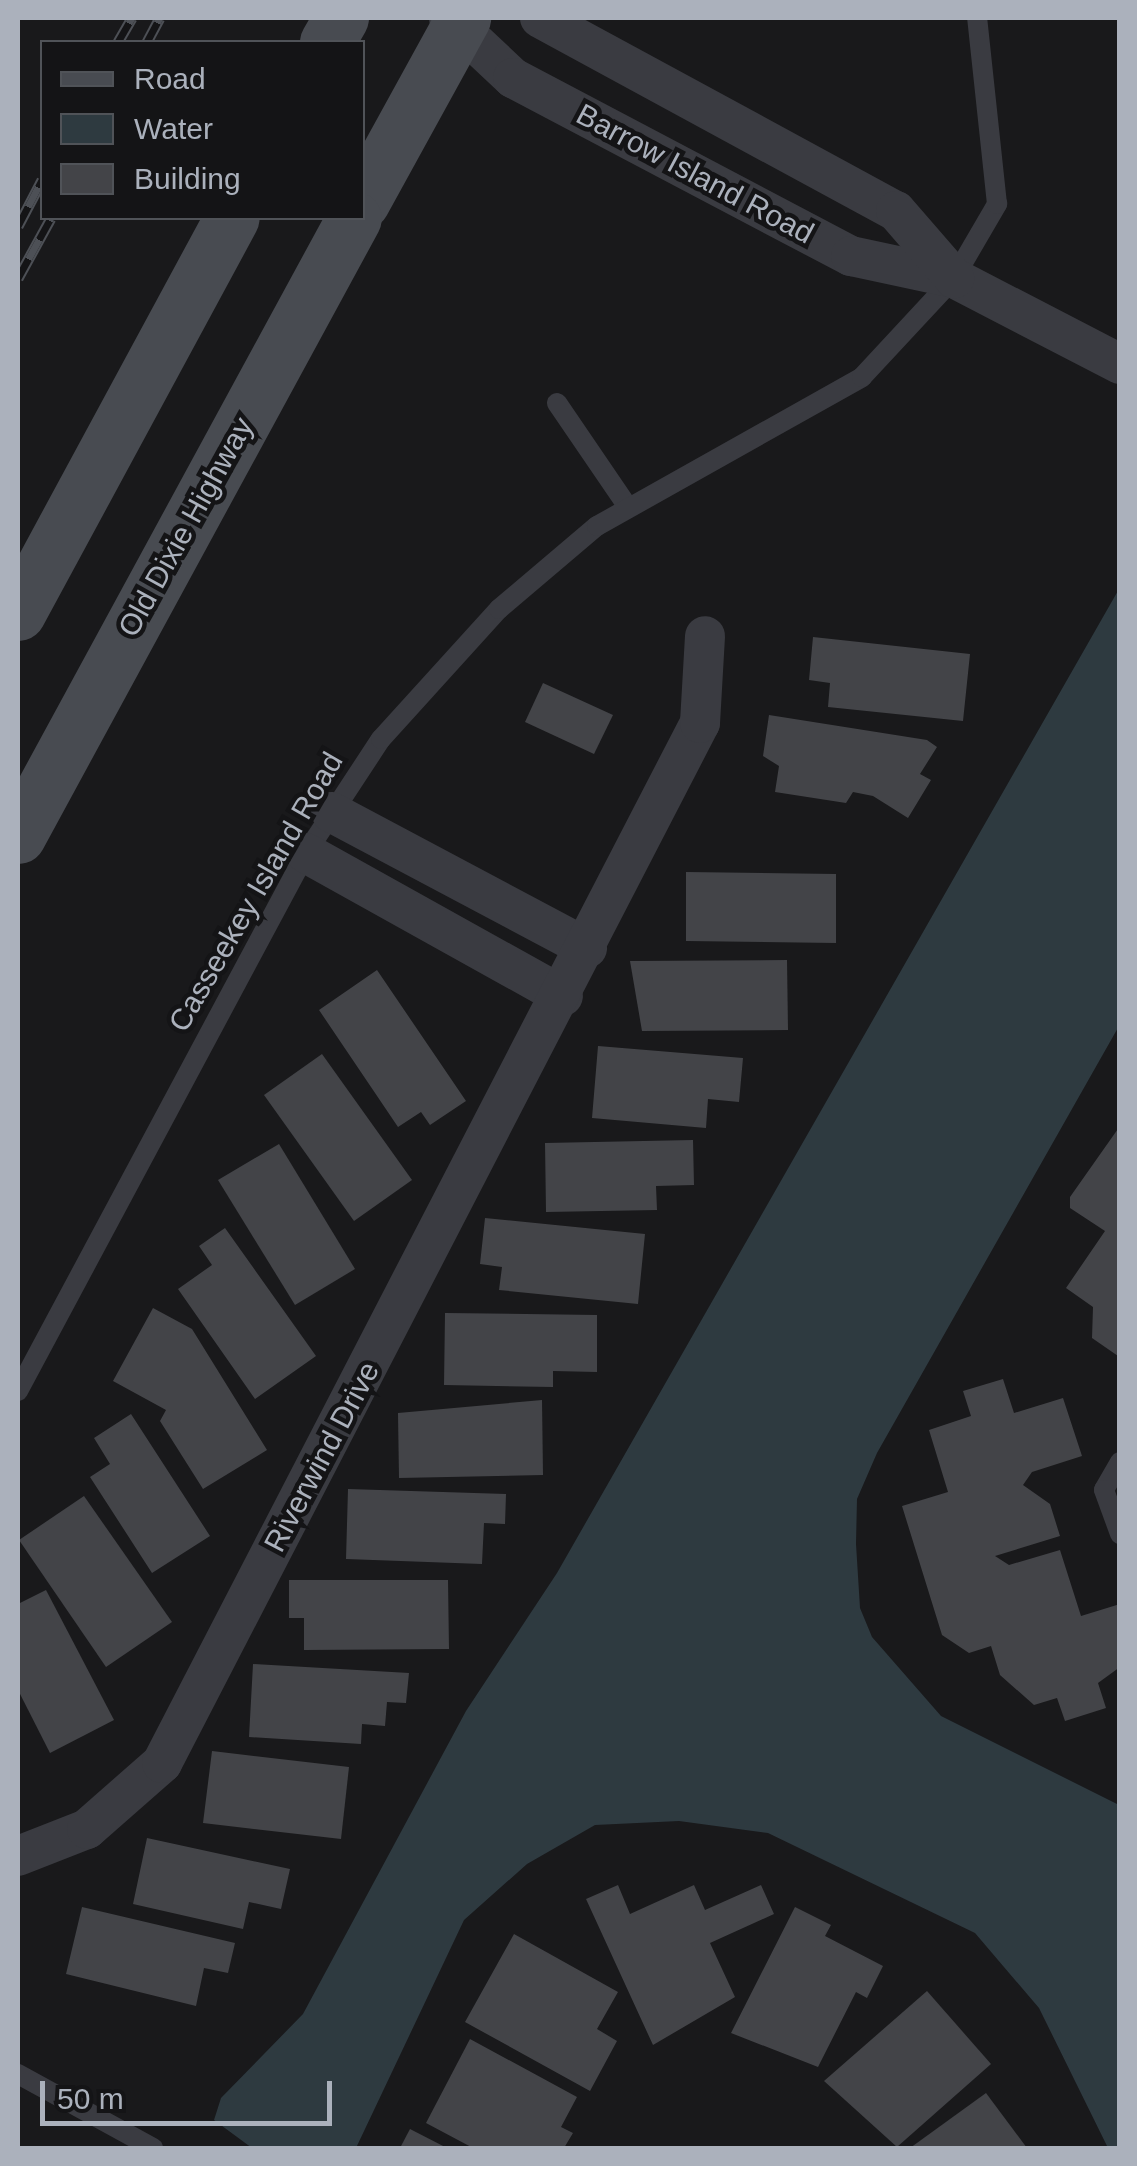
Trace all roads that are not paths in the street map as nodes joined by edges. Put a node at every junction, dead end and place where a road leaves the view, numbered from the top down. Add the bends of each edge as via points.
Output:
1 (341, 18) edge
2 (540, 18) edge
3 (976, 18) edge
4 (463, 19) edge
5 (328, 40) edge
6 (365, 197) edge
7 (231, 220) edge
8 (353, 220) edge
9 (954, 278) junction
10 (1120, 364) edge
11 (557, 403) dead end
12 (628, 507) junction
13 (18, 613) edge
14 (705, 636) dead end
15 (331, 812) junction
16 (18, 836) edge
17 (306, 853) junction
18 (587, 948) junction
19 (563, 996) junction
20 (18, 1391) edge
21 (1120, 1462) edge
22 (1120, 1534) edge
23 (18, 1856) edge
24 (18, 2074) edge
25 (153, 2148) edge

1 - 5 main road
2 - 9 street, Barrow Island Road via 896,211
3 - 9 lane, Casseekey Island Road via 997,204
4 - 6 main road
4 - 9 street, Barrow Island Road via 513,78 851,256
7 - 13 main road
8 - 16 main road, Old Dixie Highway
9 - 10 street, Barrow Island Road
9 - 12 lane, Casseekey Island Road via 862,376
11 - 12 lane
12 - 15 lane, Casseekey Island Road via 499,609 381,740
14 - 18 street, Riverwind Drive via 700,723
15 - 17 lane, Casseekey Island Road
15 - 18 street
17 - 19 street
17 - 20 lane, Casseekey Island Road
18 - 19 street, Riverwind Drive
19 - 23 street, Riverwind Drive via 162,1763 87,1830
21 - 22 lane via 1104,1490
24 - 25 lane

